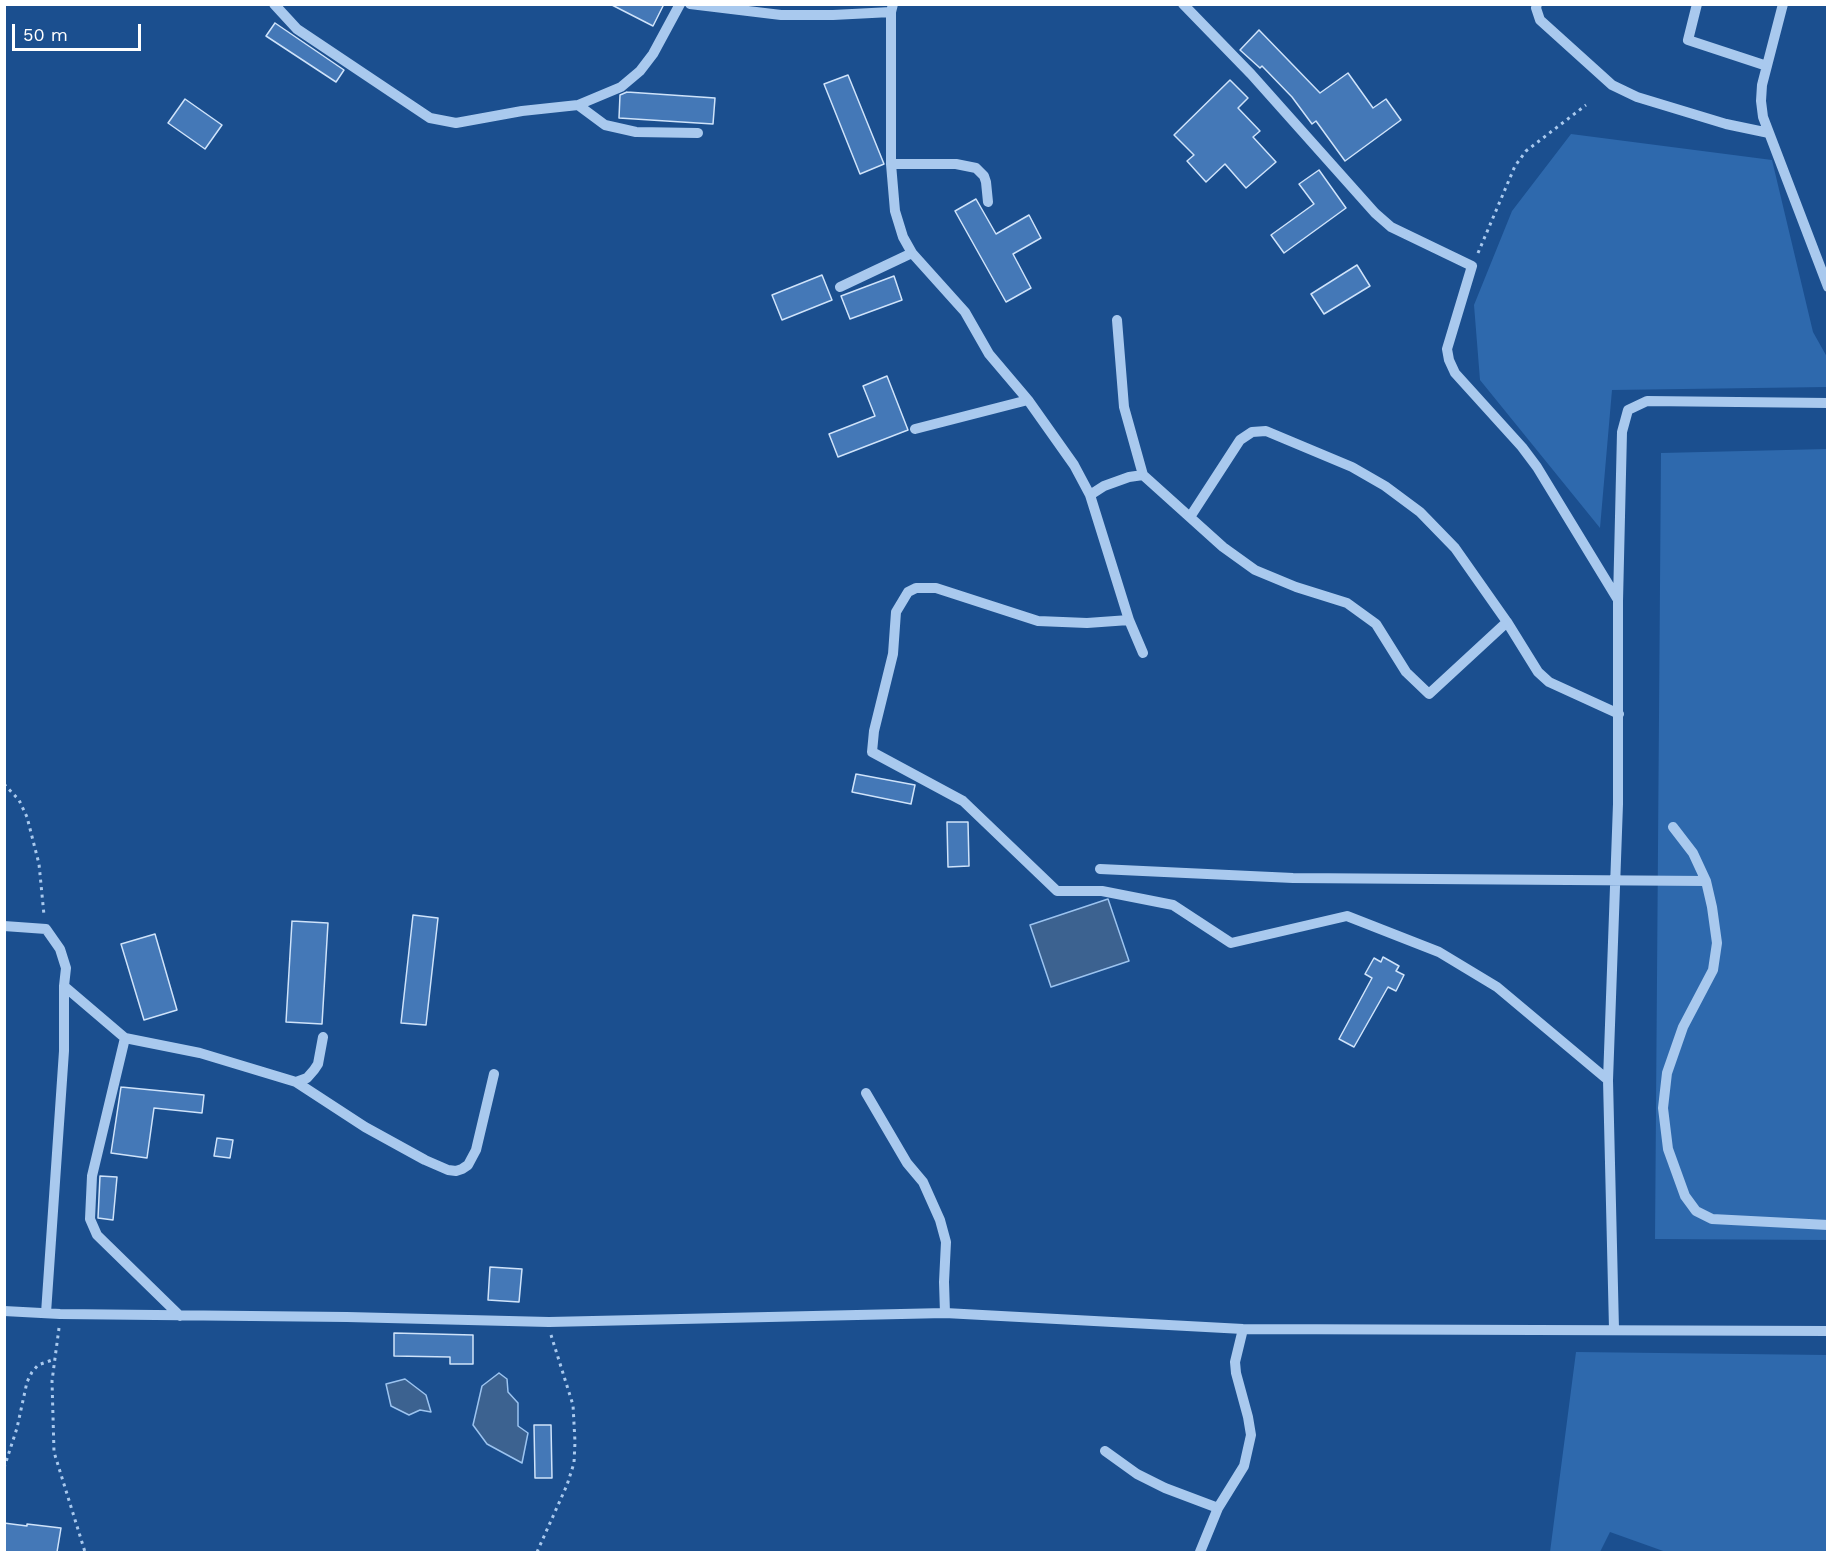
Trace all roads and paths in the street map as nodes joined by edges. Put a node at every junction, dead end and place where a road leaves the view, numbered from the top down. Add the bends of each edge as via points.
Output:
1 (274, 4) edge
2 (680, 4) edge
3 (690, 4) edge
4 (1183, 4) edge
5 (1537, 4) edge
6 (1697, 4) edge
7 (1783, 4) edge
8 (892, 8) edge
9 (1767, 66) junction
10 (578, 105) junction
11 (1586, 105) dead end
12 (698, 133) dead end
13 (1769, 133) junction
14 (891, 164) junction
15 (988, 202) dead end
16 (912, 253) junction
17 (1472, 266) junction
18 (840, 287) dead end
19 (1827, 287) edge
20 (1116, 320) dead end
21 (1028, 400) junction
22 (1827, 403) edge
23 (915, 429) dead end
24 (1143, 475) junction
25 (1090, 495) junction
26 (1190, 517) junction
27 (1618, 601) junction
28 (1129, 620) junction
29 (1507, 622) junction
30 (1143, 653) dead end
31 (1619, 714) junction
32 (4, 784) edge
33 (1673, 827) dead end
34 (1100, 869) dead end
35 (1615, 880) junction
36 (1706, 881) junction
37 (4, 926) edge
38 (46, 929) junction
39 (64, 986) junction
40 (323, 1037) dead end
41 (125, 1038) junction
42 (494, 1074) dead end
43 (1608, 1080) junction
44 (296, 1082) junction
45 (866, 1093) dead end
46 (1827, 1225) edge
47 (4, 1311) edge
48 (46, 1313) junction
49 (945, 1313) junction
50 (60, 1314) junction
51 (180, 1316) junction
52 (549, 1322) junction
53 (1243, 1329) junction
54 (1614, 1329) junction
55 (1827, 1331) edge
56 (55, 1359) junction
57 (1105, 1451) dead end
58 (4, 1468) edge
59 (1218, 1508) junction
60 (85, 1552) edge
61 (537, 1552) edge
62 (1200, 1552) edge

1 - 10 street via 297,29 430,118 456,123
2 - 10 street via 640,71 621,87
3 - 8 street via 781,15
4 - 17 street via 1375,213 1391,227
5 - 13 street via 1540,20 1612,85 1637,97
6 - 9 street via 1688,40
7 - 9 street
8 - 14 street
9 - 13 street via 1761,101
10 - 12 street via 605,125 636,132
11 - 17 path via 1526,151 1515,166
13 - 19 street
14 - 15 street via 956,164 976,168 984,176
14 - 16 street via 895,212
16 - 18 street
16 - 21 street via 965,312 989,354
17 - 27 street via 1447,348 1449,360 1455,373 1537,467
20 - 24 street via 1124,407
21 - 23 street
21 - 25 street
22 - 27 street via 1647,401 1628,410 1622,432
24 - 25 street via 1104,486
24 - 26 street
25 - 28 street
26 - 29 street via 1255,570 1347,603 1376,624 1406,672 1429,694
26 - 29 street via 1240,440 1252,432 1266,431 1352,467 1420,512 1455,548
27 - 31 street
28 - 30 street
28 - 43 street via 1038,621 936,588 908,592 896,612 893,654 872,752 963,801 1056,891 1102,891 1173,905 1231,943 1347,916 1439,952 1497,987
29 - 31 street via 1538,672 1550,682
31 - 35 street
32 - 38 path via 19,800 27,817 39,864
33 - 36 street
34 - 35 street via 1293,878
35 - 36 street
35 - 43 street
36 - 46 street via 1717,943 1713,970 1666,1073 1662,1108 1668,1149 1685,1196 1696,1211 1712,1219
37 - 38 street
38 - 39 street via 65,961
39 - 41 street
39 - 48 street via 64,1051
40 - 44 street via 318,1064 307,1078
41 - 44 street via 200,1053
41 - 51 street via 92,1176 90,1219 97,1234
42 - 44 street via 476,1150 468,1165 456,1171 425,1160 375,1133
43 - 54 street
45 - 49 street via 907,1163 923,1182 940,1220 946,1242
47 - 48 street
48 - 50 street
49 - 52 street
49 - 53 street
50 - 51 street
50 - 56 path
51 - 52 street
52 - 61 path via 573,1404 574,1463
53 - 54 street
53 - 59 street via 1235,1362 1251,1435 1244,1466
54 - 55 street
56 - 58 path via 38,1365 27,1382
56 - 60 path via 54,1452
57 - 59 street via 1137,1474
59 - 62 street

